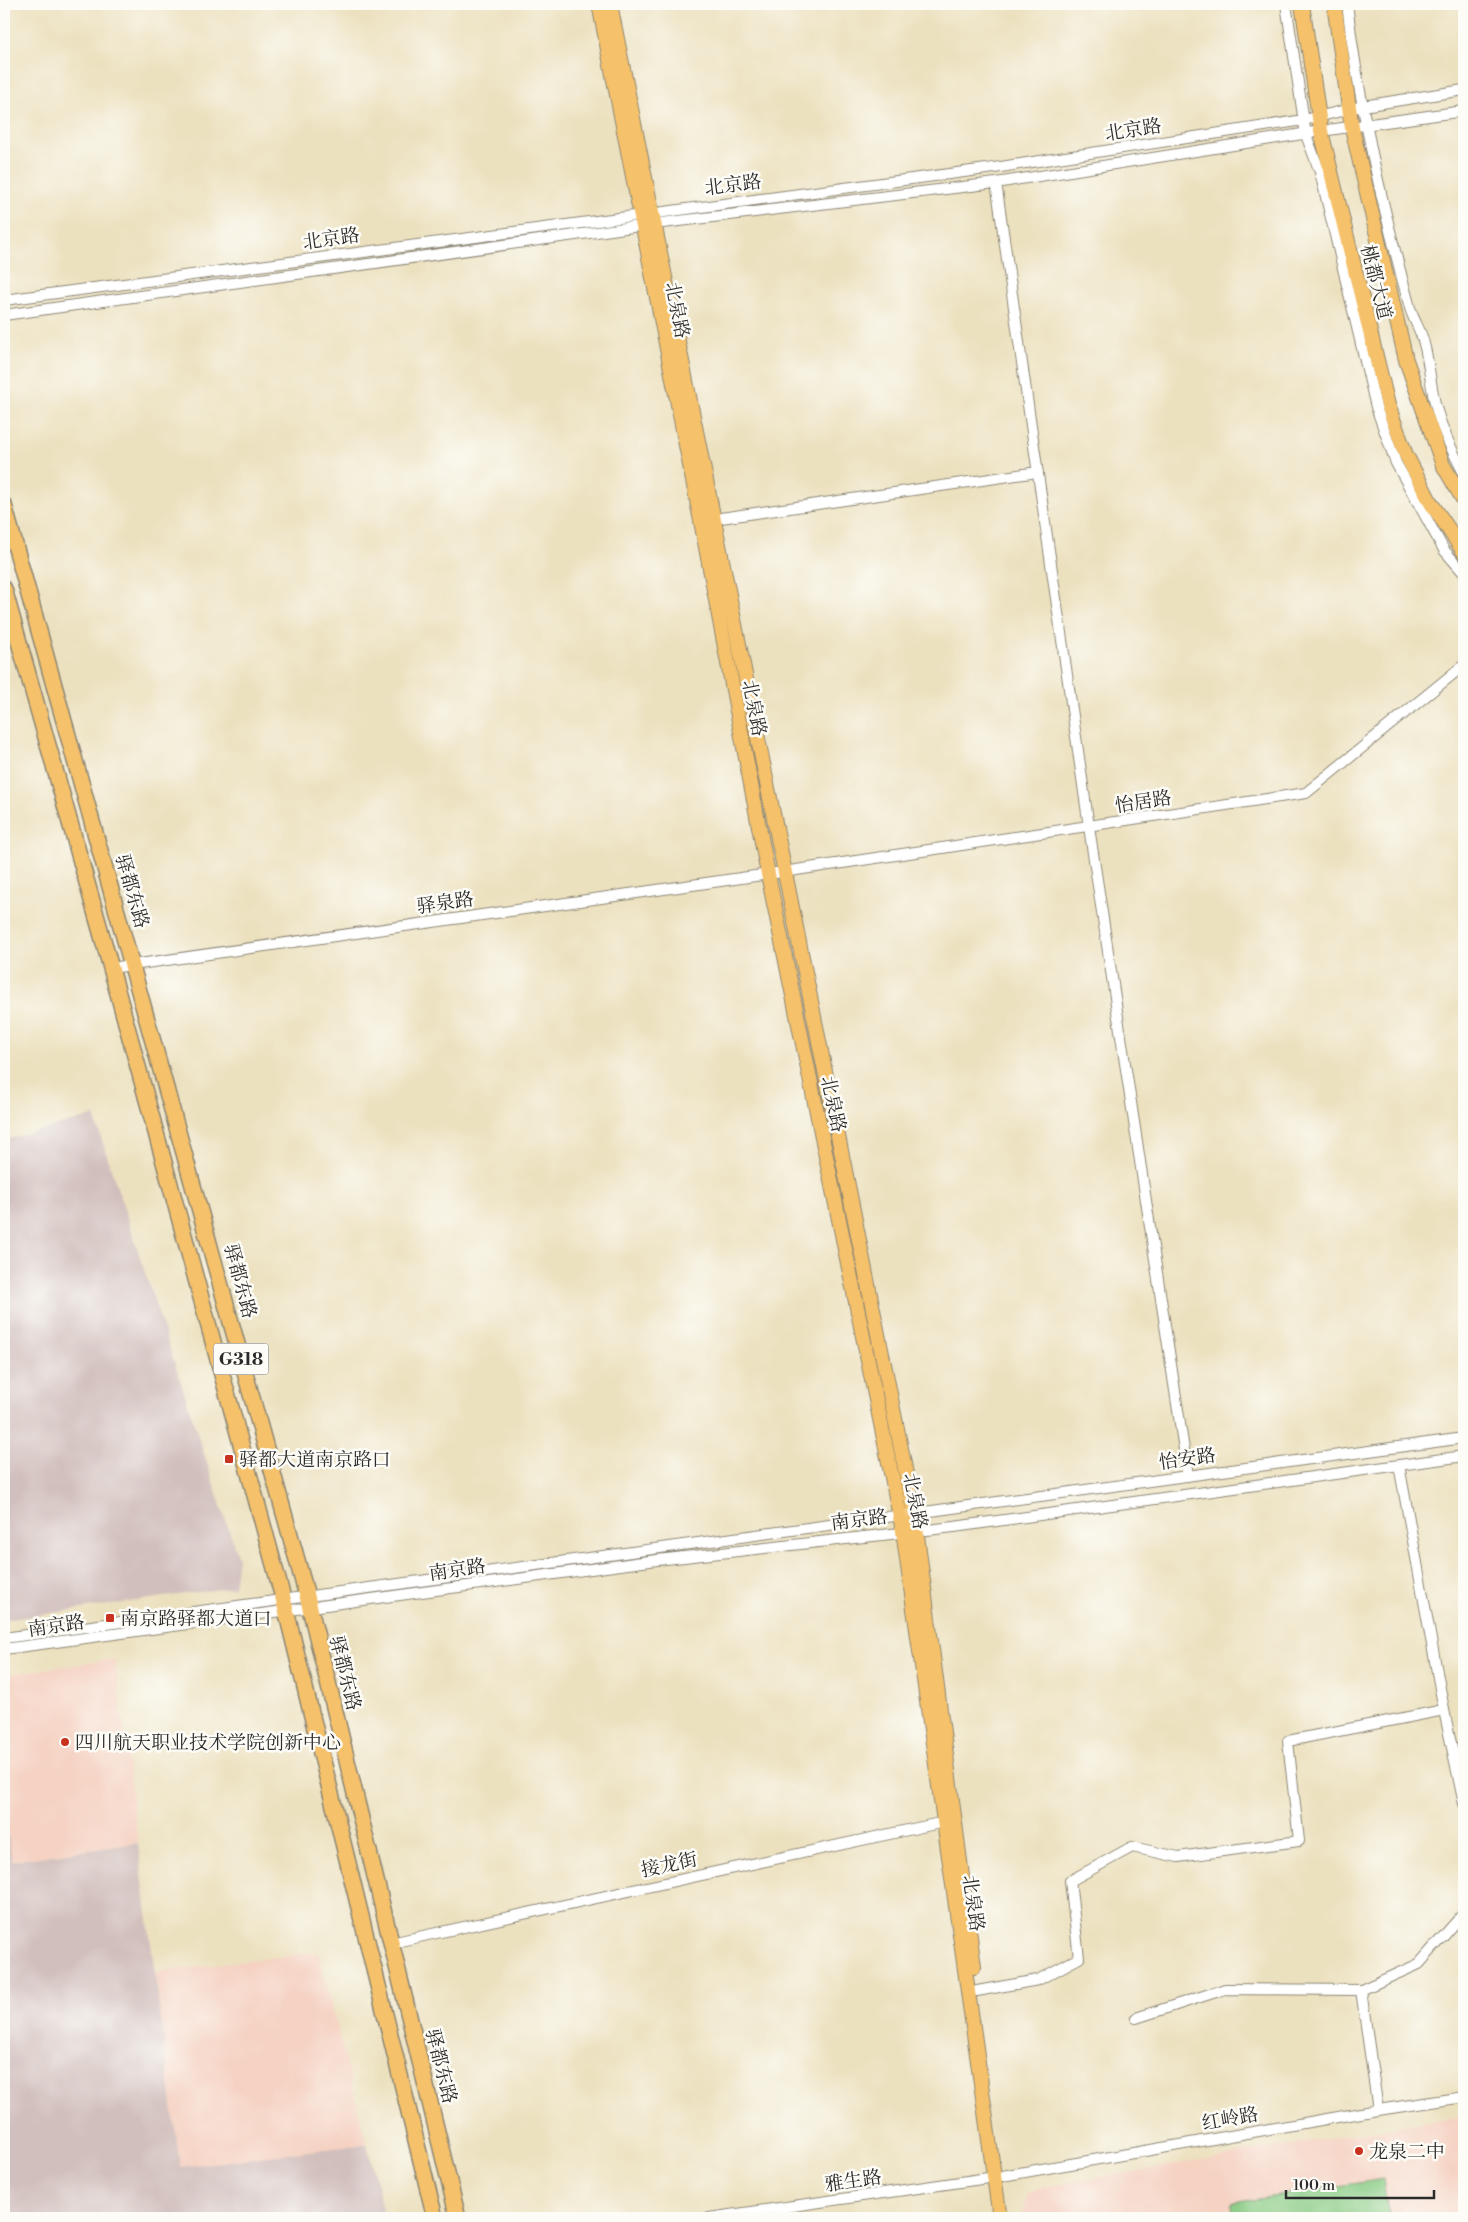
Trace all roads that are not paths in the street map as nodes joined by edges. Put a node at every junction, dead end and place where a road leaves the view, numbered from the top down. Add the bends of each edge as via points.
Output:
1 (599, 4) edge
2 (610, 4) edge
3 (1286, 4) edge
4 (1302, 4) edge
5 (1334, 4) edge
6 (1347, 4) edge
7 (1464, 90) edge
8 (1363, 106) junction
9 (1349, 108) junction
10 (1464, 111) edge
11 (1319, 115) junction
12 (1304, 120) junction
13 (1366, 125) junction
14 (1352, 128) junction
15 (1321, 131) junction
16 (1306, 135) junction
17 (996, 183) junction
18 (647, 219) junction
19 (4, 300) edge
20 (4, 315) edge
21 (1038, 472) junction
22 (1464, 473) edge
23 (1464, 501) edge
24 (4, 504) edge
25 (707, 520) junction
26 (1464, 552) edge
27 (1464, 574) edge
28 (4, 589) edge
29 (1464, 665) edge
30 (1089, 827) junction
31 (783, 872) junction
32 (768, 874) junction
33 (132, 963) junction
34 (111, 968) junction
35 (1464, 1438) edge
36 (1464, 1456) edge
37 (1399, 1465) junction
38 (1188, 1476) junction
39 (907, 1514) junction
40 (909, 1530) junction
41 (308, 1601) junction
42 (285, 1605) junction
43 (4, 1638) edge
44 (4, 1650) edge
45 (1444, 1710) junction
46 (1464, 1804) edge
47 (949, 1821) junction
48 (1464, 1913) edge
49 (392, 1943) junction
50 (1362, 1990) junction
51 (977, 1991) junction
52 (1136, 2018) dead end
53 (1464, 2097) edge
54 (1378, 2110) junction
55 (998, 2177) junction
56 (435, 2218) edge
57 (458, 2218) edge
58 (709, 2218) edge
59 (1000, 2218) edge
60 (1008, 2218) edge

1 - 18 main road, 北泉路
2 - 18 main road, 北泉路
3 - 12 street
4 - 11 main road, 桃都大道
5 - 9 main road, 桃都大道
6 - 8 street
7 - 8 street, 北京路
8 - 9 street, 北京路
8 - 13 street
9 - 11 street, 北京路
9 - 14 main road, 桃都大道
10 - 13 street, 北京路
11 - 12 street, 北京路
11 - 15 main road, 桃都大道
12 - 16 street
12 - 18 street, 北京路
13 - 14 street, 北京路
13 - 22 street via 1411,311 1423,338 1437,410
14 - 15 street, 北京路
14 - 23 main road, 桃都大道 via 1406,360 1443,465
15 - 16 street, 北京路
15 - 26 main road, 桃都大道 via 1388,405 1406,455 1431,503
16 - 17 street, 北京路
16 - 27 street via 1320,172 1376,407 1396,463 1444,550
17 - 18 street, 北京路
17 - 21 street
18 - 19 street, 北京路
18 - 20 street, 北京路
18 - 25 main road, 北泉路
21 - 25 street
21 - 30 street
24 - 33 highway, 驿都东路 / G318
25 - 31 main road, 北泉路
25 - 32 main road, 北泉路
28 - 34 highway, G318
29 - 30 street, 怡居路 via 1306,793
30 - 31 street, 怡居路
30 - 38 street
31 - 32 street, 驿泉路
31 - 39 main road, 北泉路
32 - 33 street, 驿泉路
32 - 39 main road, 北泉路
33 - 34 street, 驿泉路
33 - 41 highway, 驿都东路 / G318
34 - 42 highway, G318
35 - 38 street, 怡安路
36 - 37 street, 怡安路
37 - 40 street, 怡安路 via 954,1527
37 - 45 street
38 - 39 street, 怡安路
39 - 40 main road, 北泉路
39 - 41 street, 怡安路
40 - 41 street, 南京路
40 - 47 main road, 北泉路
41 - 42 street, 南京路
41 - 49 highway, 驿都东路 / G318
42 - 43 street
42 - 44 street, 南京路
42 - 56 highway, G318
45 - 46 street
45 - 51 street via 1288,1741 1299,1841 1178,1857 1132,1847 1070,1881 1079,1958 1038,1980
47 - 49 street, 接龙街
47 - 51 main road, 北泉路
47 - 55 main road, 北泉路
48 - 50 street via 1419,1964
49 - 57 highway, 驿都东路 / G318
50 - 52 street via 1225,1989
50 - 54 street
51 - 55 main road, 北泉路
53 - 54 street, 红岭路
54 - 55 street, 红岭路
55 - 58 street, 雅生路
55 - 59 main road, 北泉路
55 - 60 main road, 北泉路

